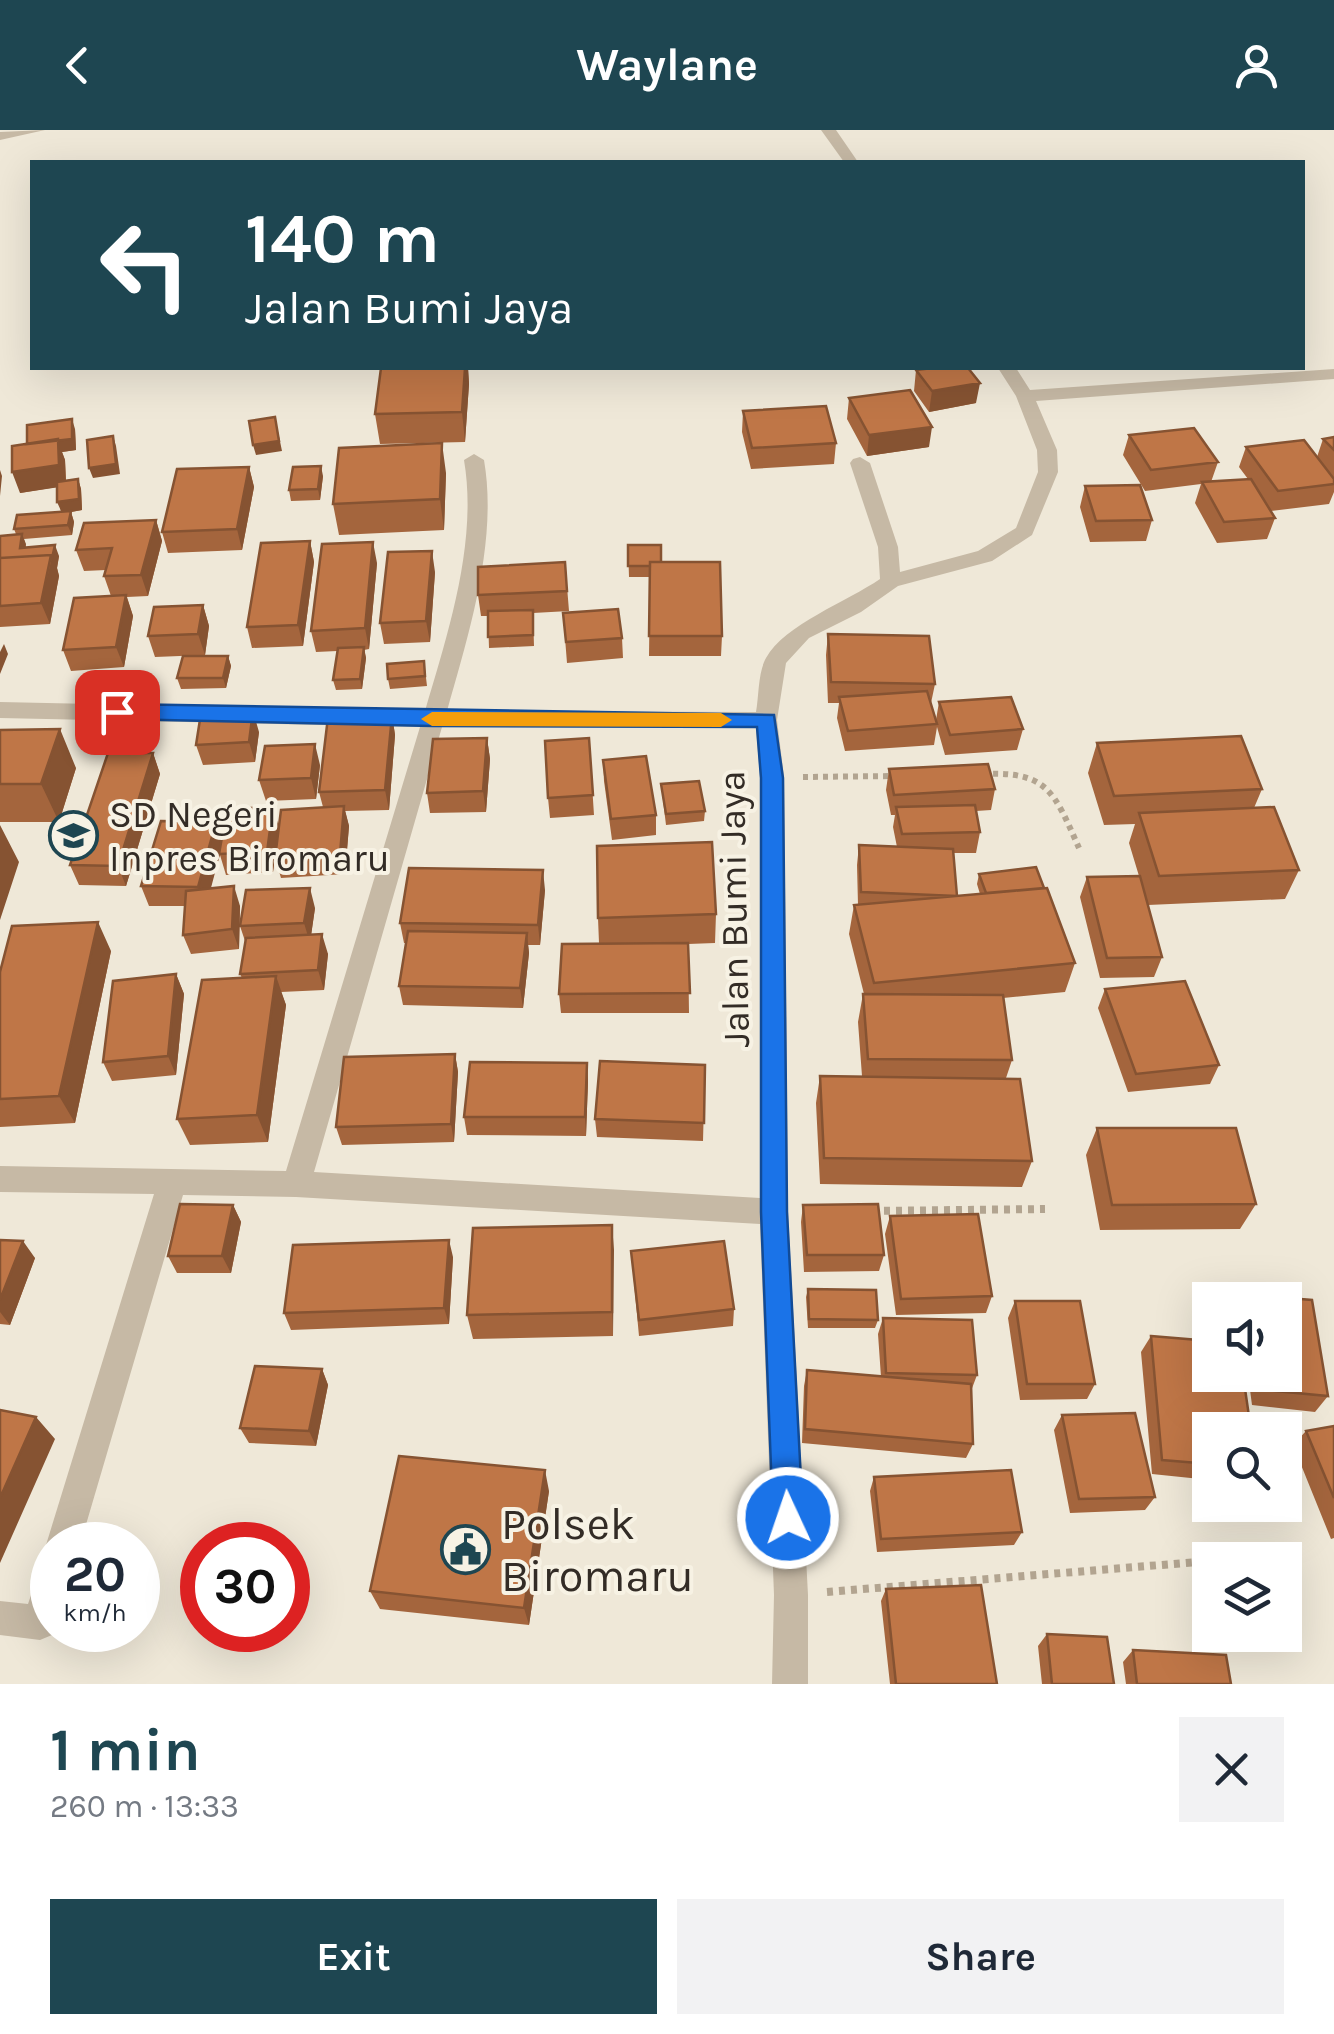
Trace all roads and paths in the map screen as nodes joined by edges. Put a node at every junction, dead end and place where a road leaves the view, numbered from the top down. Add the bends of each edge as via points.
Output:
1 (38, 130) edge
2 (828, 130) edge
3 (0, 136) edge
4 (850, 160) edge
5 (1008, 370) edge
6 (1334, 374) edge
7 (1026, 396) junction
8 (474, 460) dead end
9 (860, 463) dead end
10 (891, 581) junction
11 (0, 710) edge
12 (432, 719) junction
13 (766, 720) junction
14 (966, 774) edge
15 (908, 776) edge
16 (772, 778) junction
17 (1079, 848) dead end
18 (0, 1179) edge
19 (172, 1183) junction
20 (296, 1184) junction
21 (1045, 1210) dead end
22 (852, 1211) edge
23 (774, 1212) junction
24 (70, 1522) edge
25 (1192, 1563) edge
26 (791, 1595) junction
27 (0, 1618) edge
28 (30, 1622) edge
29 (790, 1684) edge

1 - 3 street
2 - 4 street
5 - 7 street
6 - 7 street
7 - 10 street via 1047,450 1048,472 1025,531 985,556
8 - 12 street via 471,568
9 - 10 street via 888,546
10 - 13 street via 784,647 775,661
11 - 12 street, Jalan Bumi Jaya
12 - 13 street, Jalan Bumi Jaya
12 - 20 street
13 - 16 street, Jalan Bumi Jaya
14 - 17 path via 1024,774 1058,803
15 - 16 path
16 - 23 street, Jalan Bumi Jaya
18 - 19 street
19 - 20 street
19 - 24 street
20 - 23 street
21 - 22 path
23 - 26 street, Jalan Bumi Jaya
25 - 26 path
26 - 29 street, Jalan Bumi Jaya
27 - 28 street

